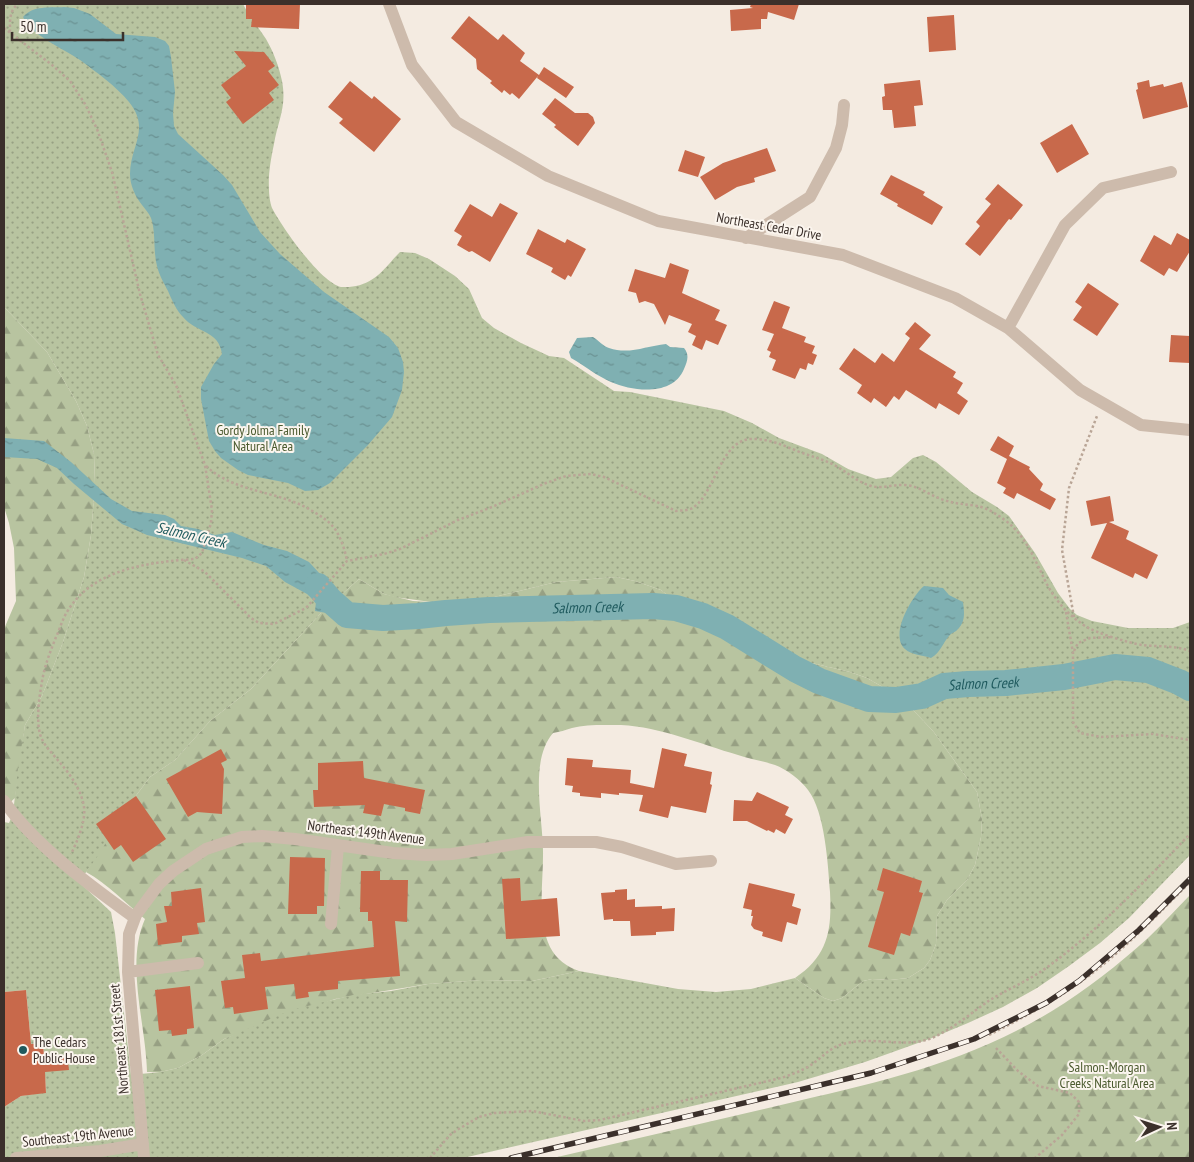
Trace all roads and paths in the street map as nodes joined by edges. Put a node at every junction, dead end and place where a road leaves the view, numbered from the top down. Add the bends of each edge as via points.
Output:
1 (18, 4) edge
2 (389, 4) edge
3 (4, 28) edge
4 (10, 33) junction
5 (844, 105) dead end
6 (1171, 172) dead end
7 (746, 238) junction
8 (1008, 328) junction
9 (1102, 403) junction
10 (1190, 430) edge
11 (205, 465) junction
12 (184, 560) junction
13 (347, 561) junction
14 (1066, 612) junction
15 (1074, 617) junction
16 (1115, 637) junction
17 (1190, 652) edge
18 (1073, 653) junction
19 (1190, 740) edge
20 (4, 801) edge
21 (1190, 834) edge
22 (338, 846) junction
23 (711, 861) dead end
24 (66, 864) junction
25 (1190, 882) edge
26 (135, 918) junction
27 (331, 924) dead end
28 (198, 963) dead end
29 (128, 972) junction
30 (989, 1035) dead end
31 (996, 1048) dead end
32 (143, 1144) junction
33 (16, 1158) edge
34 (144, 1158) edge
35 (430, 1158) edge
36 (1035, 1158) edge

1 - 4 path via 10,16
2 - 7 street, Northeast Cedar Drive via 412,65 456,122 548,176 658,221
3 - 4 path
4 - 11 path via 70,80 97,129 112,172 140,294 158,354 176,385
5 - 7 street via 836,148 810,197
6 - 8 street via 1103,188 1065,225
7 - 8 street, Northeast Cedar Drive via 843,255 955,298
8 - 9 street, Northeast Cedar Drive via 1080,390
9 - 10 street, Northeast Cedar Drive via 1141,425
9 - 15 path via 1069,488 1062,550
11 - 12 path via 212,497 211,523 202,553
11 - 13 path via 228,481 285,497 320,515 338,534
12 - 13 path via 205,572 250,618 268,624 280,622 306,608
12 - 24 path via 154,563 107,576 87,590 66,613 46,661 38,725 41,737 73,779 84,807 82,826
13 - 14 path via 400,549 451,523 566,476 591,474 604,477 676,511 687,510 702,498 729,450 752,438 776,442 812,455 868,485 907,485 948,502 991,511 1018,532 1052,594
14 - 15 path
14 - 18 path
15 - 16 path via 1085,626
16 - 17 path
16 - 18 path via 1090,638 1078,643
18 - 19 path via 1073,722 1080,733 1101,738 1153,734
20 - 24 street via 13,814
21 - 35 path via 1137,890 1046,968 927,1040 842,1044 804,1069 781,1078 600,1120 584,1121 532,1111 494,1113 479,1117 457,1130
22 - 23 street, Northeast 149th Avenue via 426,855 528,842 596,842 676,864
22 - 26 street, Northeast 149th Avenue via 262,836 223,842 197,854 173,871 153,891
22 - 27 street
24 - 26 street
25 - 30 path via 1136,935 1080,982
26 - 29 street, Northeast 181st Street via 129,934
28 - 29 street
29 - 32 street, Northeast 181st Street
31 - 36 path via 1038,1086 1070,1093 1079,1102 1079,1114 1062,1135
32 - 33 street, Southeast 19th Avenue
32 - 34 street, Northeast 181st Street

